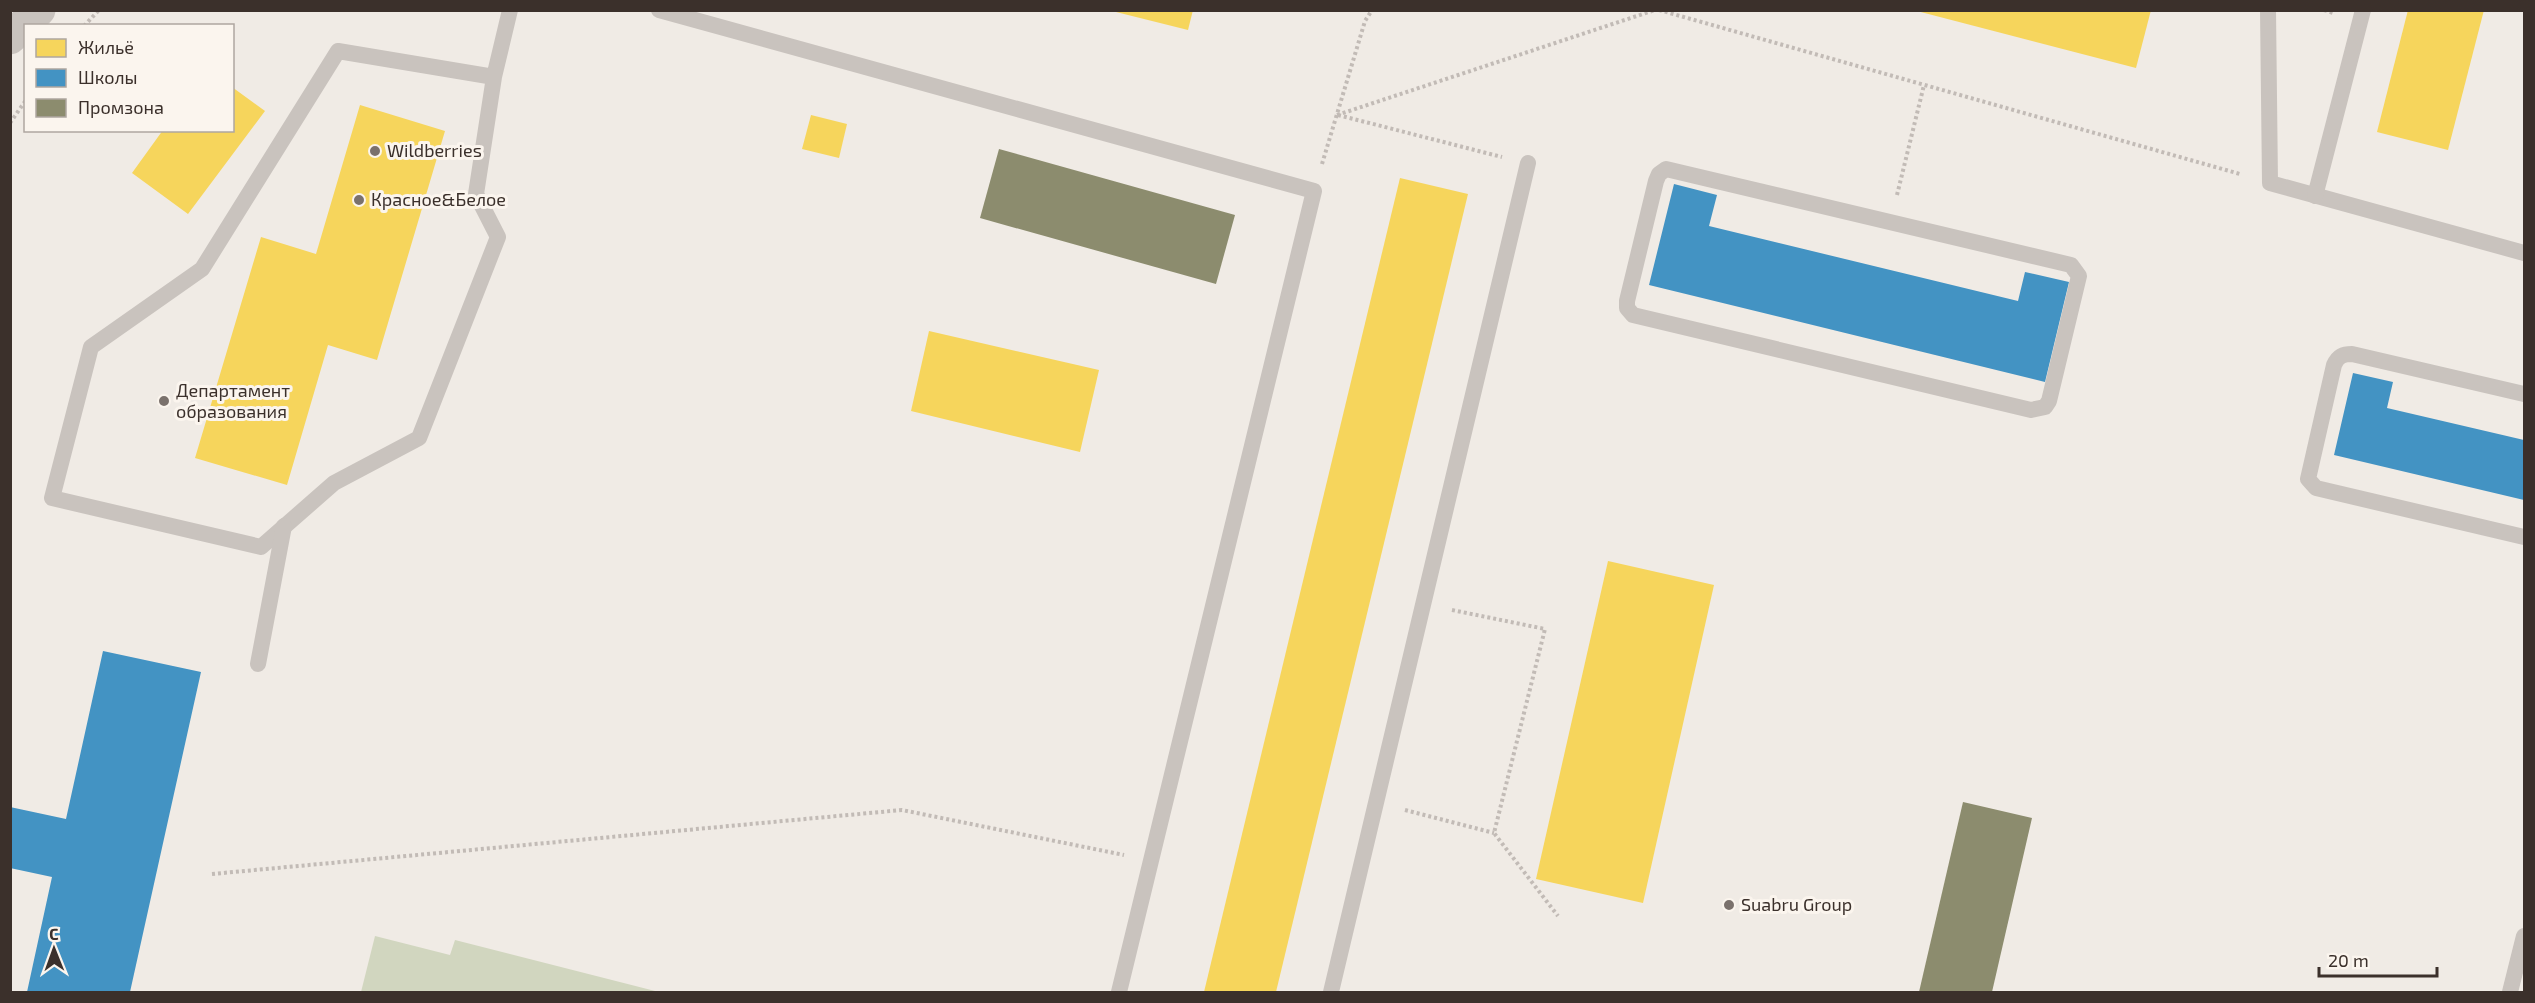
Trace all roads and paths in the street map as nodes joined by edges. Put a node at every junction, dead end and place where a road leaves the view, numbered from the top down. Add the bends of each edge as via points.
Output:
1 (39, 10) edge
2 (99, 10) edge
3 (510, 10) edge
4 (659, 10) edge
5 (1372, 10) edge
6 (1655, 10) edge
7 (1659, 10) edge
8 (2268, 10) edge
9 (2363, 10) edge
10 (24, 24) edge
11 (24, 24) edge
12 (86, 24) edge
13 (10, 38) edge
14 (494, 77) junction
15 (1924, 85) junction
16 (24, 103) edge
17 (1337, 115) junction
18 (10, 123) edge
19 (1528, 163) joint
20 (2247, 176) dead end
21 (1314, 191) junction
22 (2315, 196) junction
23 (1890, 221) junction
24 (2524, 253) edge
25 (2524, 394) edge
26 (284, 526) junction
27 (2524, 537) edge
28 (1457, 611) dead end
29 (258, 664) dead end
30 (1410, 811) dead end
31 (1494, 833) junction
32 (1151, 861) junction
33 (212, 874) dead end
34 (1558, 916) dead end
35 (2524, 936) edge
36 (1119, 993) edge
37 (1331, 993) edge
38 (2510, 993) edge

1 - 11 street
2 - 12 path
3 - 14 lane
4 - 21 lane
5 - 17 path via 1365,21
6 - 17 path
7 - 15 path
8 - 22 lane via 2270,183
9 - 22 lane
10 - 13 street
14 - 26 lane via 476,194 498,237 419,438 334,483
14 - 26 lane via 338,51 202,269 91,347 52,498 261,547
15 - 20 path
15 - 23 path
16 - 18 path
17 - 19 path
17 - 21 path
19 - 37 lane
21 - 32 lane
22 - 24 lane
23 - 23 lane via 1666,169 1656,181 1627,308 1633,315 2031,410 2045,406 2079,276 2076,270 2065,262
25 - 27 lane via 2344,354 2334,364 2308,479 2316,488
26 - 29 lane
28 - 31 path via 1545,629
30 - 31 path
31 - 34 path
32 - 33 path via 902,810
32 - 36 lane
35 - 38 lane

